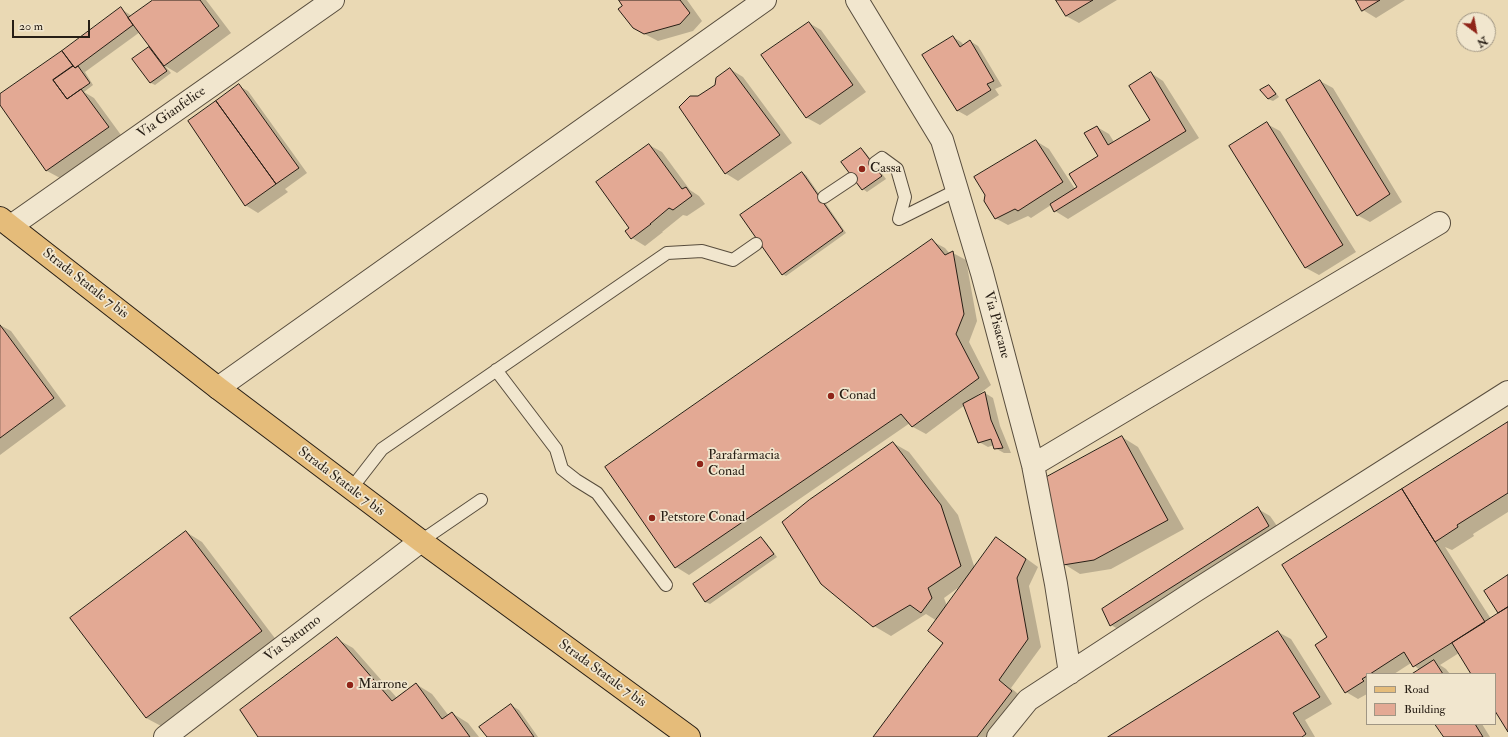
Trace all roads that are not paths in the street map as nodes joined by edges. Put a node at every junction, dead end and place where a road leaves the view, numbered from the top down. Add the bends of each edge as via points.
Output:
1 (333, 0) edge
2 (765, 0) edge
3 (857, 0) edge
4 (875, 163) dead end
5 (851, 179) dead end
6 (957, 190) junction
7 (824, 197) dead end
8 (5, 222) edge
9 (1439, 223) dead end
10 (756, 244) dead end
11 (496, 370) junction
12 (218, 388) junction
13 (1508, 392) edge
14 (1033, 465) junction
15 (351, 489) junction
16 (481, 500) dead end
17 (421, 542) junction
18 (666, 585) dead end
19 (1070, 673) junction
20 (165, 737) edge
21 (689, 737) edge
22 (998, 737) edge

1 - 8 street, Via Gianfelice
2 - 12 street
3 - 6 street, Via Pisacane via 942,140
4 - 6 lane via 882,158 897,169 905,197 899,219
5 - 7 lane
6 - 14 street, Via Pisacane
8 - 12 main road, Strada Statale 7 bis
9 - 14 street
10 - 11 lane via 733,260 702,251 666,253
11 - 15 lane via 382,449
11 - 18 lane via 556,449 562,469 597,493
12 - 15 main road, Strada Statale 7 bis
13 - 19 street
14 - 19 street, Via Pisacane
15 - 17 main road, Strada Statale 7 bis
16 - 17 lane
17 - 20 street, Via Saturno
17 - 21 main road, Strada Statale 7 bis
19 - 22 street via 1028,700

